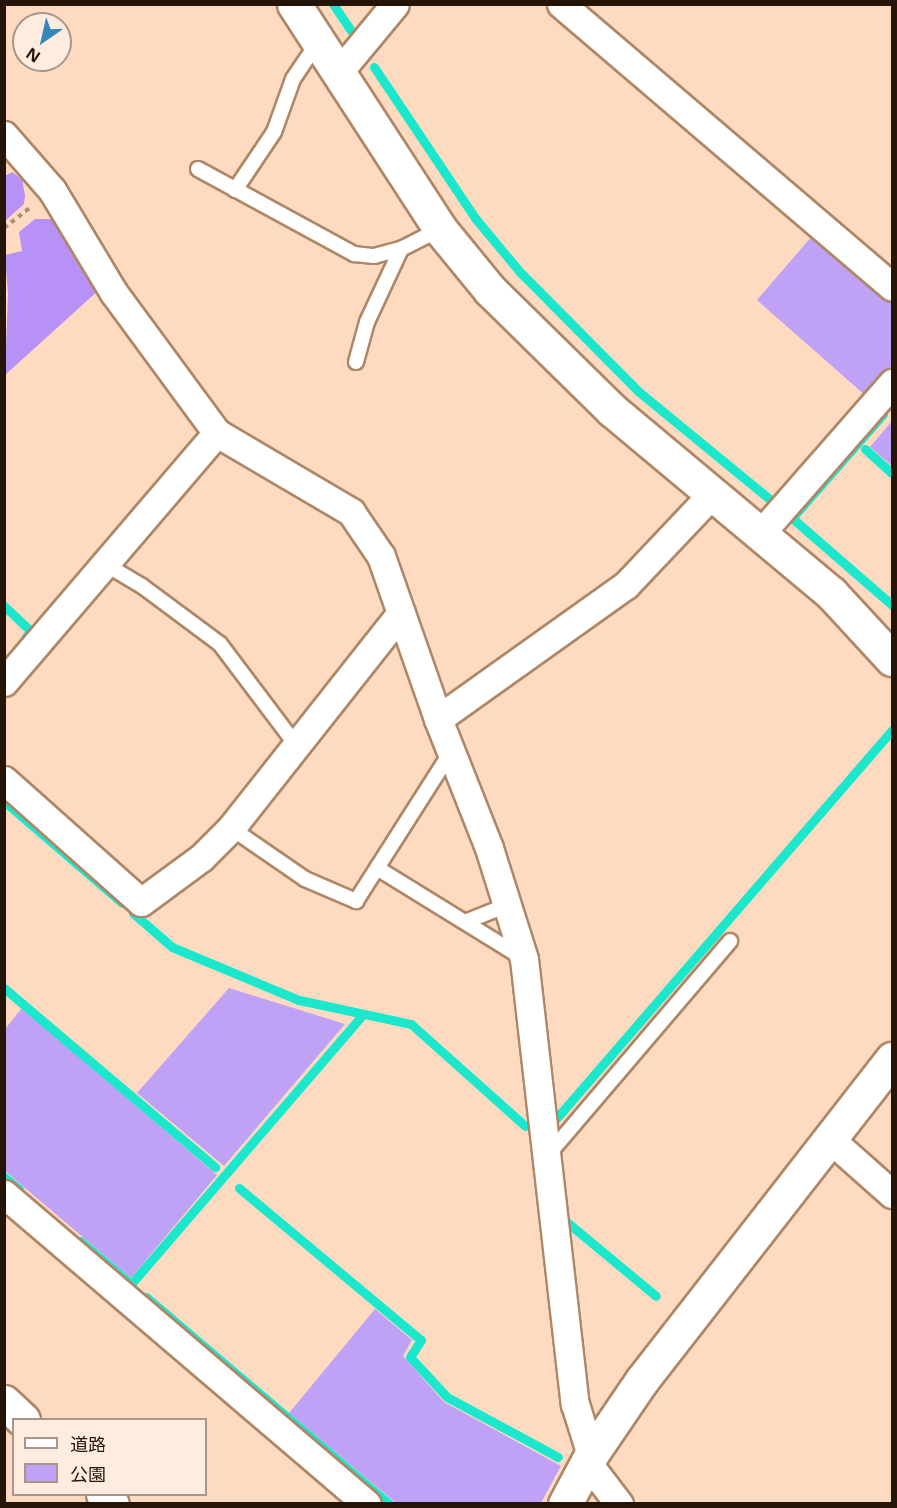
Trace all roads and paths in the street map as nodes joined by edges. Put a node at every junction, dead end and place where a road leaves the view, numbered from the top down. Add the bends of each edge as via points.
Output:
1 (294, 4) edge
2 (395, 4) edge
3 (561, 4) edge
4 (318, 42) junction
5 (338, 73) junction
6 (4, 135) edge
7 (198, 170) dead end
8 (235, 190) junction
9 (440, 229) junction
10 (401, 249) junction
11 (892, 287) edge
12 (356, 362) dead end
13 (892, 383) edge
14 (217, 433) junction
15 (712, 494) junction
16 (760, 534) junction
17 (105, 564) junction
18 (401, 613) junction
19 (892, 659) edge
20 (4, 682) edge
21 (438, 718) junction
22 (296, 745) junction
23 (451, 752) junction
24 (4, 780) edge
25 (231, 828) junction
26 (377, 868) junction
27 (507, 905) junction
28 (465, 922) junction
29 (730, 941) dead end
30 (524, 959) junction
31 (892, 1059) edge
32 (830, 1139) junction
33 (548, 1155) junction
34 (4, 1194) edge
35 (892, 1194) edge
36 (4, 1402) edge
37 (22, 1418) edge
38 (589, 1459) junction
39 (367, 1503) edge
40 (565, 1503) edge
41 (619, 1503) edge

1 - 4 street
2 - 5 street
3 - 11 street
4 - 5 street
4 - 8 lane via 293,79 274,132
5 - 9 street
6 - 14 street via 52,190 114,293
7 - 8 lane
8 - 10 lane via 354,254 374,256
9 - 10 lane
9 - 15 street via 490,290 612,410
10 - 12 lane via 367,322
13 - 16 street
14 - 17 street
14 - 18 street via 351,512 381,556
15 - 16 street
15 - 21 street via 626,585
16 - 19 street via 831,593
17 - 20 street
17 - 22 lane via 142,586 220,644
18 - 21 street
18 - 22 street
21 - 23 street
22 - 25 street
23 - 26 lane
23 - 27 street
24 - 25 street via 141,902 201,858
25 - 26 lane via 305,879 356,901
26 - 28 lane
27 - 28 lane
27 - 30 street
28 - 30 lane
29 - 33 lane
30 - 33 street
31 - 32 street
32 - 35 street
32 - 38 street via 642,1380
33 - 38 street via 575,1404
34 - 39 street
36 - 37 street
38 - 40 street
38 - 41 street

